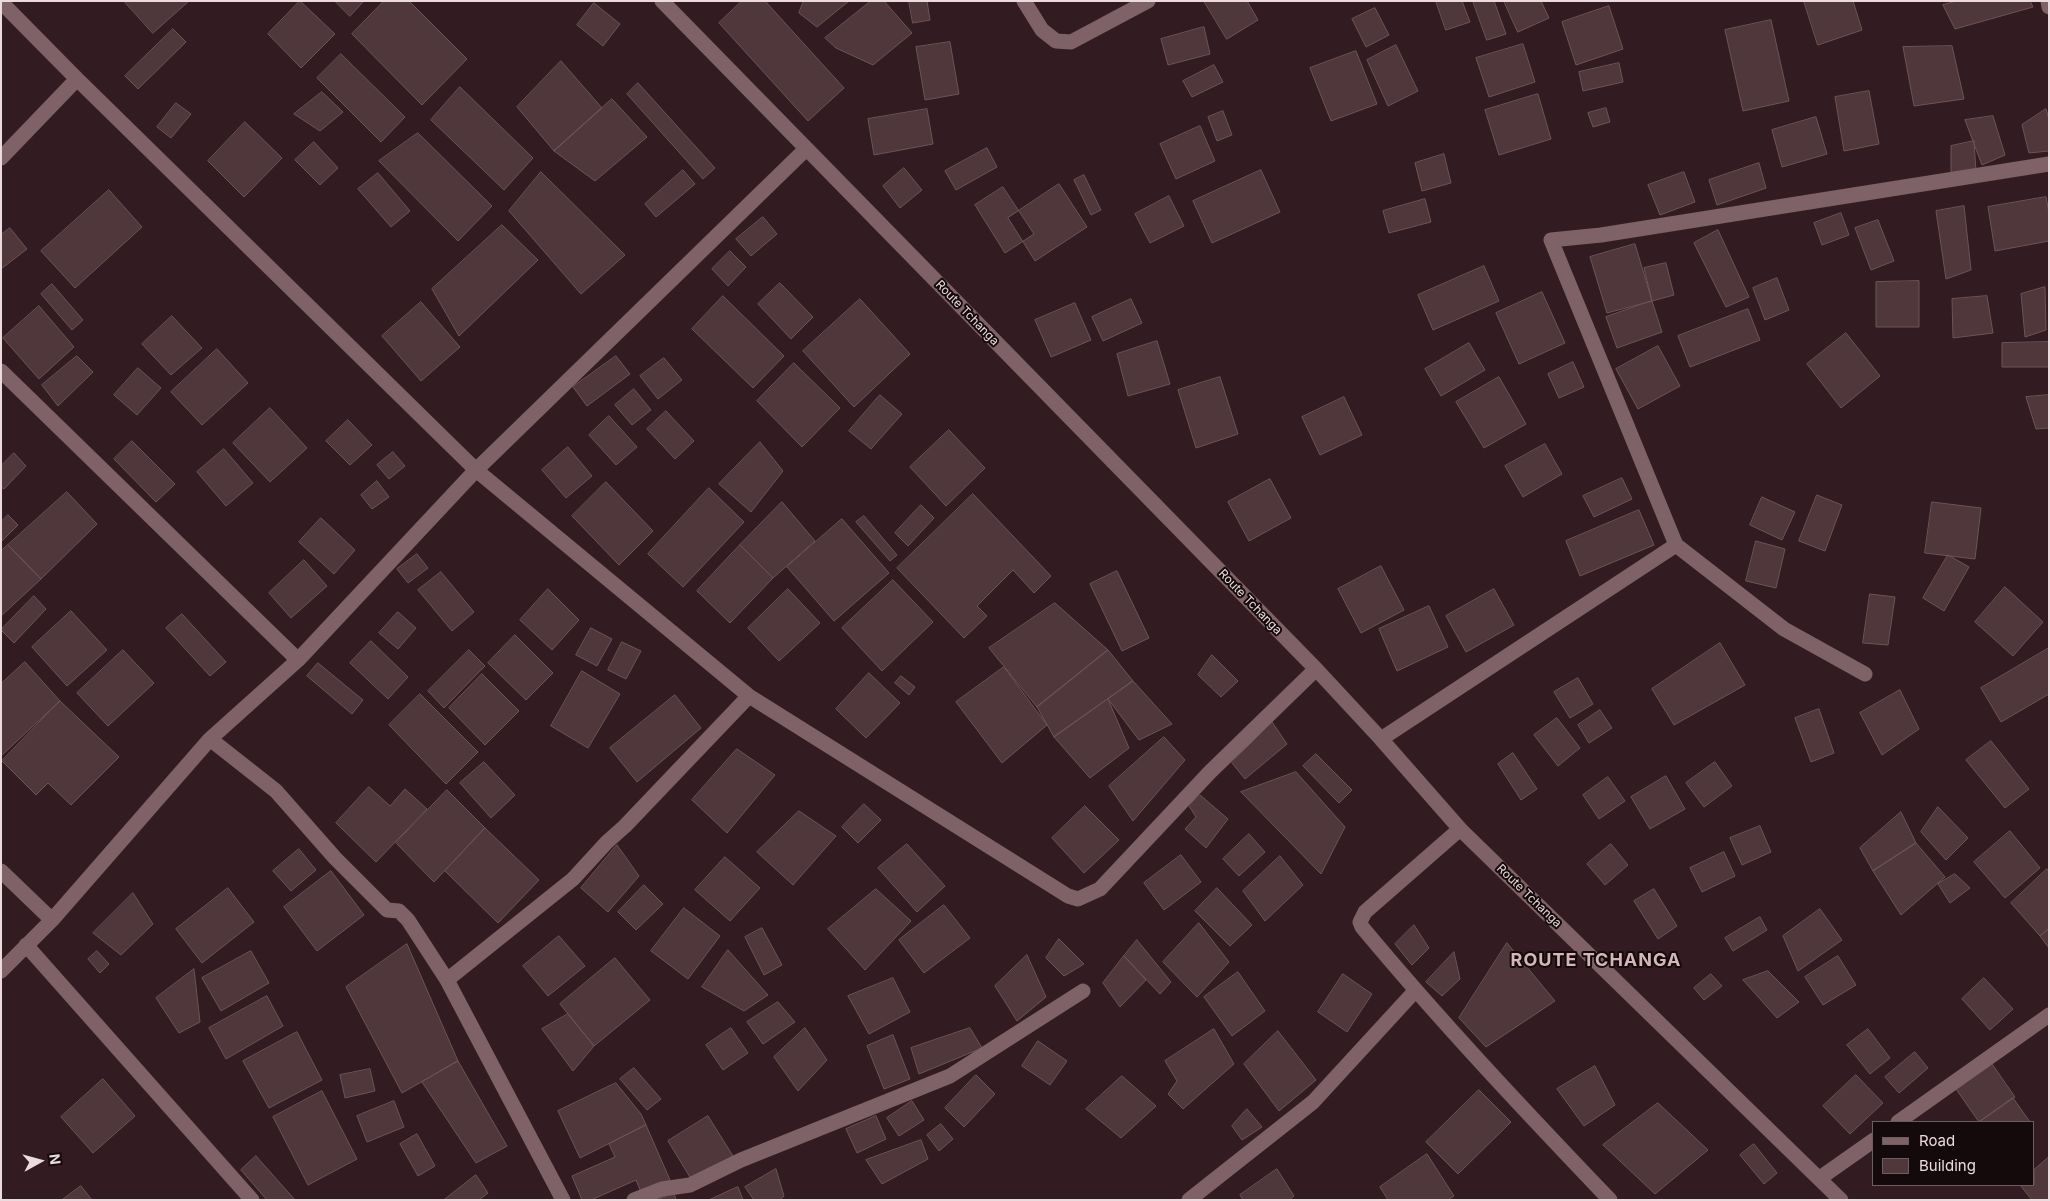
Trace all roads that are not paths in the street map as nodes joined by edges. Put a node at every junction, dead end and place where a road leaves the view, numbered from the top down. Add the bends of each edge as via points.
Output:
1 (662, 1) edge
2 (1024, 1) edge
3 (1148, 1) edge
4 (2048, 1) edge
5 (1, 2) edge
6 (2049, 7) edge
7 (77, 80) junction
8 (806, 148) junction
9 (1, 158) edge
10 (2049, 164) edge
11 (1, 371) edge
12 (476, 470) junction
13 (1676, 545) junction
14 (298, 660) junction
15 (1316, 669) junction
16 (1865, 674) dead end
17 (749, 696) junction
18 (1381, 738) junction
19 (210, 739) junction
20 (1460, 828) junction
21 (1, 871) edge
22 (52, 920) junction
23 (26, 945) junction
24 (1, 970) edge
25 (447, 980) junction
26 (1083, 991) dead end
27 (1415, 991) junction
28 (2049, 1014) edge
29 (1899, 1121) edge
30 (1872, 1141) edge
31 (1820, 1178) junction
32 (252, 1200) edge
33 (563, 1200) edge
34 (634, 1200) edge
35 (1189, 1200) edge
36 (1610, 1200) edge
37 (1841, 1200) edge

1 - 8 street, Route Tchanga
2 - 3 street via 1042,30 1056,41 1071,42
4 - 6 street
5 - 7 street
7 - 9 street
7 - 12 street
8 - 12 street
8 - 15 street, Route Tchanga
10 - 13 street via 1552,240
11 - 14 street
12 - 14 street
12 - 17 street
13 - 16 street via 1784,629
13 - 18 street
14 - 19 street
15 - 17 street via 1210,772 1100,890 1078,899 1068,896
15 - 18 street, Route Tchanga
17 - 25 street via 573,879
18 - 20 street, Route Tchanga
19 - 22 street
19 - 25 street via 276,791 335,858 387,910 398,911 408,920
20 - 27 street via 1365,912 1360,922
20 - 31 street, Route Tchanga
21 - 22 street
22 - 23 street
23 - 24 street
23 - 32 street
25 - 33 street
26 - 34 street via 950,1076 741,1160 690,1185 662,1189
27 - 35 street via 1313,1102
27 - 36 street
28 - 29 street
30 - 31 street
31 - 37 street, Route Tchanga

